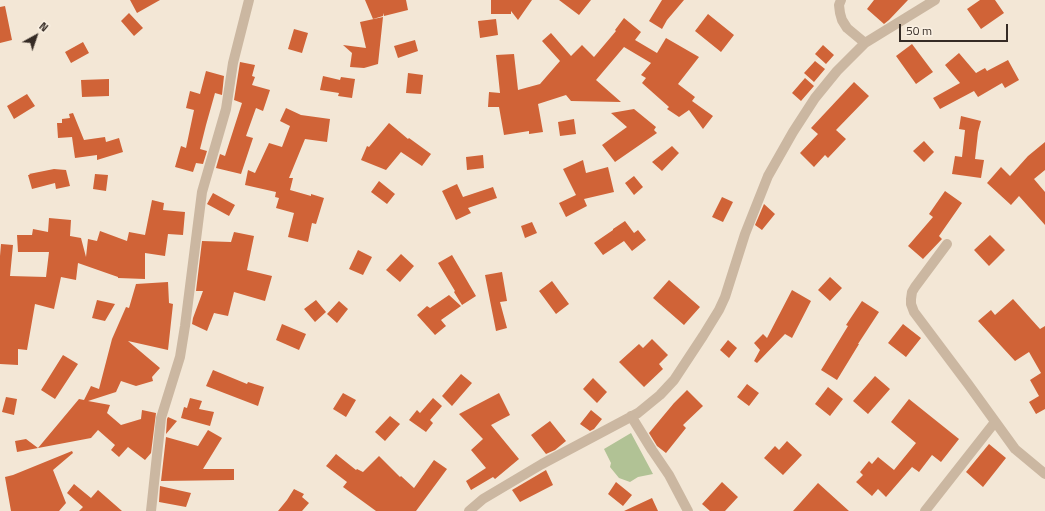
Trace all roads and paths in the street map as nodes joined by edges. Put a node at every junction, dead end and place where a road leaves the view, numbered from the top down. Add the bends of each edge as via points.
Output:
1 (249, 0) edge
2 (841, 0) edge
3 (935, 0) edge
4 (865, 43) junction
5 (947, 244) dead end
6 (631, 416) junction
7 (995, 422) junction
8 (1045, 474) edge
9 (151, 511) edge
10 (469, 511) edge
11 (688, 511) edge
12 (925, 511) edge

1 - 9 street via 233,63 226,109 202,192 180,357 161,418
2 - 4 street via 839,5 842,20 847,28
3 - 4 street
4 - 6 street via 815,98 768,176 745,234 725,297 703,336 674,380 638,413
5 - 7 street via 915,287 911,304 914,312
6 - 10 street via 542,464 483,499
6 - 11 street via 669,475
7 - 8 street via 1015,449
7 - 12 street

